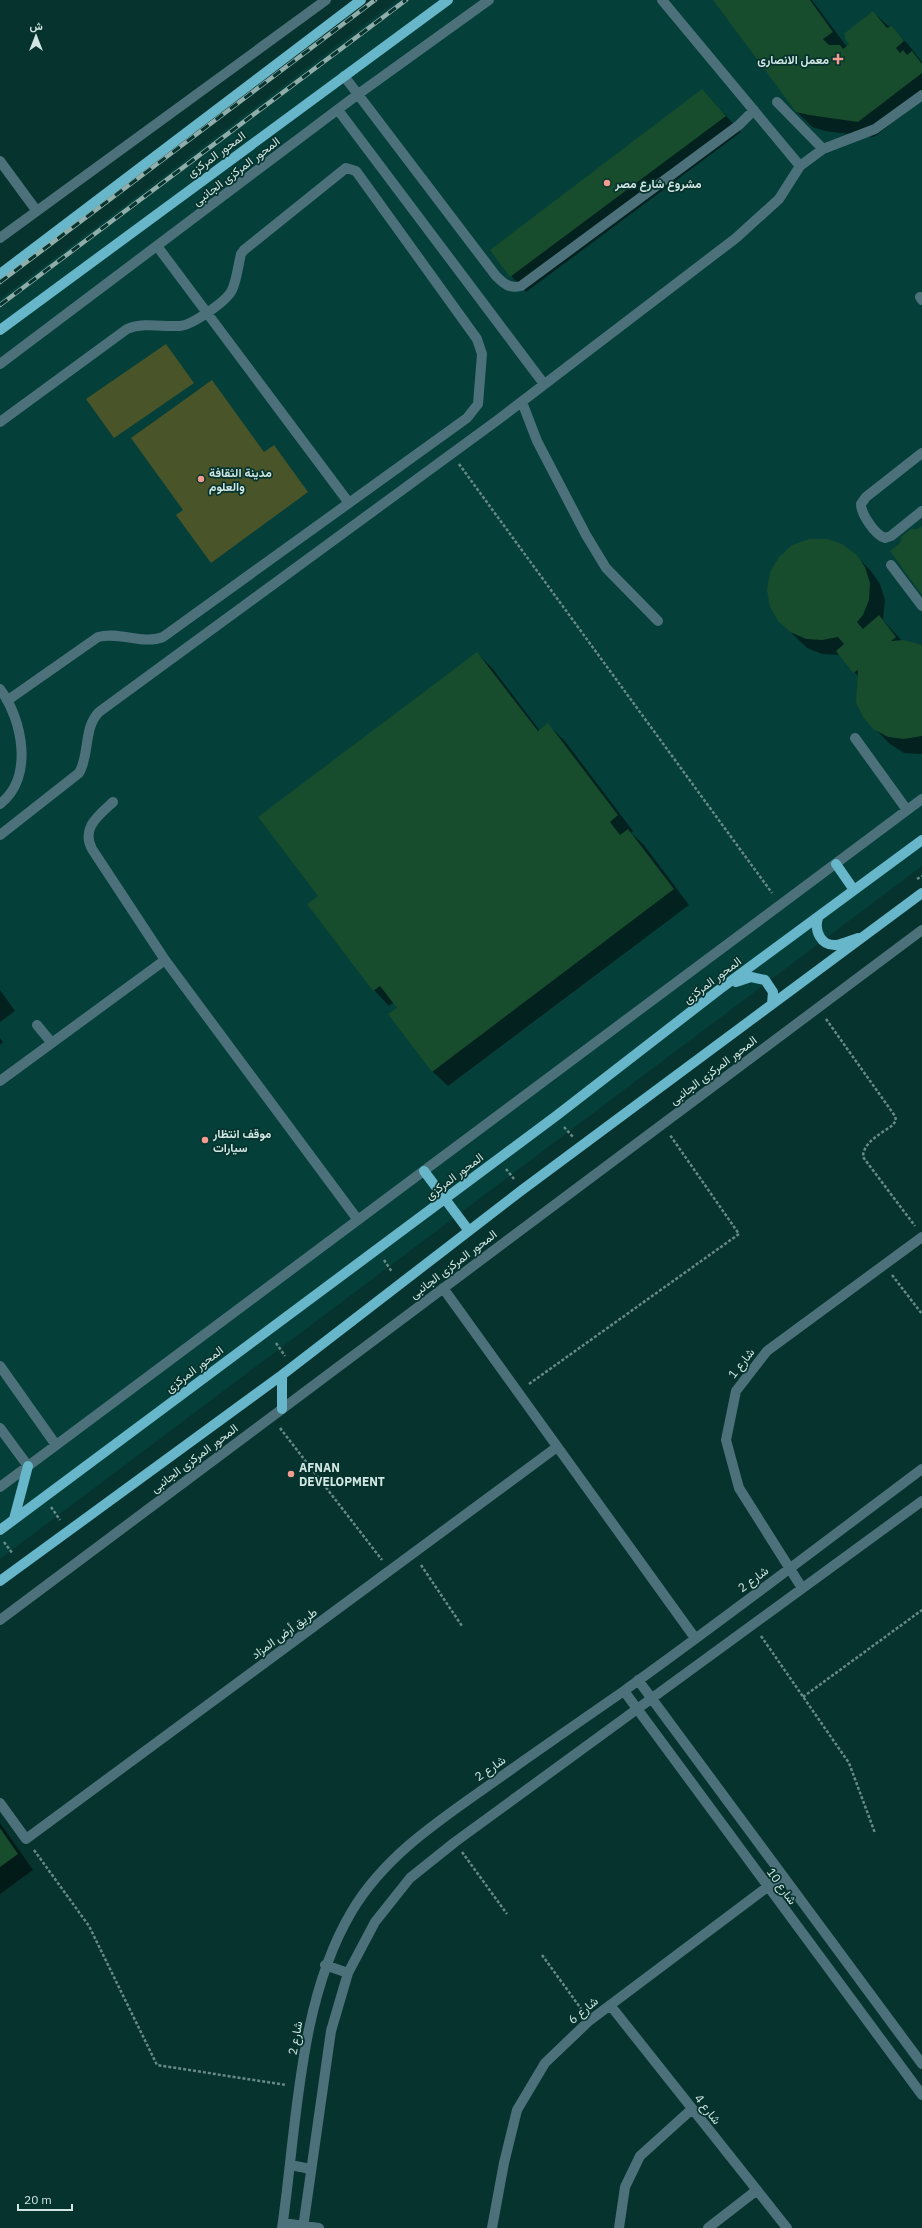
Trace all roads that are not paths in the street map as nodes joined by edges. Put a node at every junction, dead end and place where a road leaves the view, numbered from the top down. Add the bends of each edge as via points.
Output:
1 (326, 0) edge
2 (361, 0) edge
3 (448, 0) edge
4 (488, 0) edge
5 (662, 0) edge
6 (344, 76) junction
7 (357, 95) junction
8 (922, 95) edge
9 (777, 102) dead end
10 (338, 110) junction
11 (754, 110) junction
12 (823, 149) junction
13 (0, 161) edge
14 (800, 166) junction
15 (36, 210) junction
16 (0, 238) edge
17 (158, 246) junction
18 (0, 274) edge
19 (207, 312) junction
20 (0, 330) edge
21 (0, 364) edge
22 (544, 384) junction
23 (522, 402) junction
24 (0, 422) edge
25 (922, 453) edge
26 (349, 503) junction
27 (922, 511) edge
28 (891, 565) dead end
29 (922, 606) edge
30 (658, 621) dead end
31 (0, 689) edge
32 (8, 700) junction
33 (855, 738) dead end
34 (922, 799) edge
35 (113, 802) dead end
36 (0, 804) edge
37 (907, 810) junction
38 (0, 835) edge
39 (922, 840) edge
40 (836, 864) junction
41 (854, 890) junction
42 (922, 893) edge
43 (818, 918) junction
44 (922, 930) edge
45 (868, 934) junction
46 (165, 960) junction
47 (720, 989) junction
48 (772, 1004) junction
49 (38, 1025) dead end
50 (51, 1042) junction
51 (0, 1081) edge
52 (424, 1171) junction
53 (444, 1200) junction
54 (358, 1220) junction
55 (469, 1231) junction
56 (920, 1233) edge
57 (443, 1288) junction
58 (0, 1366) edge
59 (282, 1375) junction
60 (282, 1409) junction
61 (0, 1428) edge
62 (56, 1445) junction
63 (557, 1447) junction
64 (28, 1466) junction
65 (922, 1469) edge
66 (0, 1487) edge
67 (922, 1501) edge
68 (14, 1519) junction
69 (1, 1535) edge
70 (789, 1568) junction
71 (0, 1581) edge
72 (802, 1588) junction
73 (0, 1620) edge
74 (695, 1638) junction
75 (638, 1680) junction
76 (624, 1691) junction
77 (652, 1699) junction
78 (637, 1709) junction
79 (0, 1804) edge
80 (782, 1876) junction
81 (767, 1888) junction
82 (325, 1966) junction
83 (348, 1973) junction
84 (610, 2005) junction
85 (922, 2064) edge
86 (922, 2095) edge
87 (692, 2109) junction
88 (290, 2165) junction
89 (311, 2168) junction
90 (757, 2190) junction
91 (282, 2226) edge
92 (303, 2227) edge
93 (319, 2228) edge
94 (492, 2228) edge
95 (619, 2228) edge
96 (708, 2228) edge
97 (787, 2228) edge

1 - 15 street
2 - 18 main road
3 - 6 main road, المحور المركزى
4 - 7 street, المحور المركزى الجانبى
5 - 11 street
6 - 7 street
6 - 20 main road, المحور المركزى
7 - 10 street, المحور المركزى الجانبى
7 - 11 street via 496,276 504,284 516,287 521,286 739,125
8 - 12 street via 875,129
9 - 12 street
10 - 17 street, المحور المركزى الجانبى
10 - 22 street
11 - 14 street
12 - 14 street
13 - 15 street
14 - 22 street via 779,198 736,238
15 - 16 street
17 - 19 street
17 - 21 street, المحور المركزى الجانبى
19 - 24 street via 189,324 181,326 139,325 127,329
19 - 26 street
19 - 26 street via 224,300 232,290 244,250 342,170 349,168 356,171 477,339 482,354 478,404 472,414
22 - 23 street
23 - 30 street via 537,441 606,568
23 - 38 street via 99,712 92,721 84,762 79,773
25 - 27 street via 866,497 861,504 863,514 879,535 885,538
26 - 32 street via 163,638 98,638
28 - 29 street
31 - 32 street
32 - 36 street via 20,737 20,774 14,791
33 - 37 street
34 - 37 street
35 - 46 street via 90,825 90,844
37 - 40 street
39 - 41 main road, المحور المركزى
40 - 41 main road
40 - 52 street
41 - 43 main road, المحور المركزى
42 - 45 main road
43 - 45 main road via 818,935 830,944
43 - 47 main road, المحور المركزى
44 - 57 street, المحور المركزى الجانبى
45 - 48 main road
46 - 50 street
46 - 54 street
47 - 48 main road via 751,976 761,977 771,986
47 - 53 main road, المحور المركزى
48 - 55 main road
49 - 50 street
50 - 51 street
52 - 53 main road
52 - 54 street
53 - 55 main road
53 - 68 main road, المحور المركزى
54 - 62 street
55 - 59 main road
56 - 70 street, شارع 1 via 884,1265 767,1351 736,1390 726,1440 739,1488
57 - 60 street, المحور المركزى الجانبى
57 - 63 street
58 - 62 street
59 - 60 main road
59 - 71 main road
60 - 73 street, المحور المركزى الجانبى
61 - 64 street
62 - 64 street
63 - 74 street
63 - 79 street, طريق أرض المزاد via 26,1839
64 - 66 street
64 - 68 main road
65 - 70 street, شارع 2
67 - 72 street
68 - 69 main road, المحور المركزى
70 - 72 street, شارع 1
70 - 74 street, شارع 2
72 - 77 street
74 - 75 street, شارع 2
75 - 76 street, شارع 2
75 - 77 street, شارع 10
76 - 78 street, شارع 10
76 - 82 street, شارع 2 via 437,1822 390,1861 352,1910
77 - 78 street
77 - 80 street, شارع 10
78 - 81 street, شارع 10
78 - 83 street via 455,1842 410,1878 375,1922
80 - 81 street, شارع 6
80 - 85 street, شارع 10
81 - 84 street, شارع 6
81 - 86 street, شارع 10
82 - 83 street
82 - 88 street, شارع 2 via 310,2027
83 - 89 street via 331,2031
84 - 87 street, شارع 4
84 - 94 street, شارع 6 via 589,2020 545,2063 517,2110
87 - 90 street, شارع 4
87 - 95 street via 640,2156 625,2187
88 - 89 street
88 - 91 street, شارع 2
89 - 92 street
90 - 96 street
90 - 97 street, شارع 4
91 - 92 street
92 - 93 street

